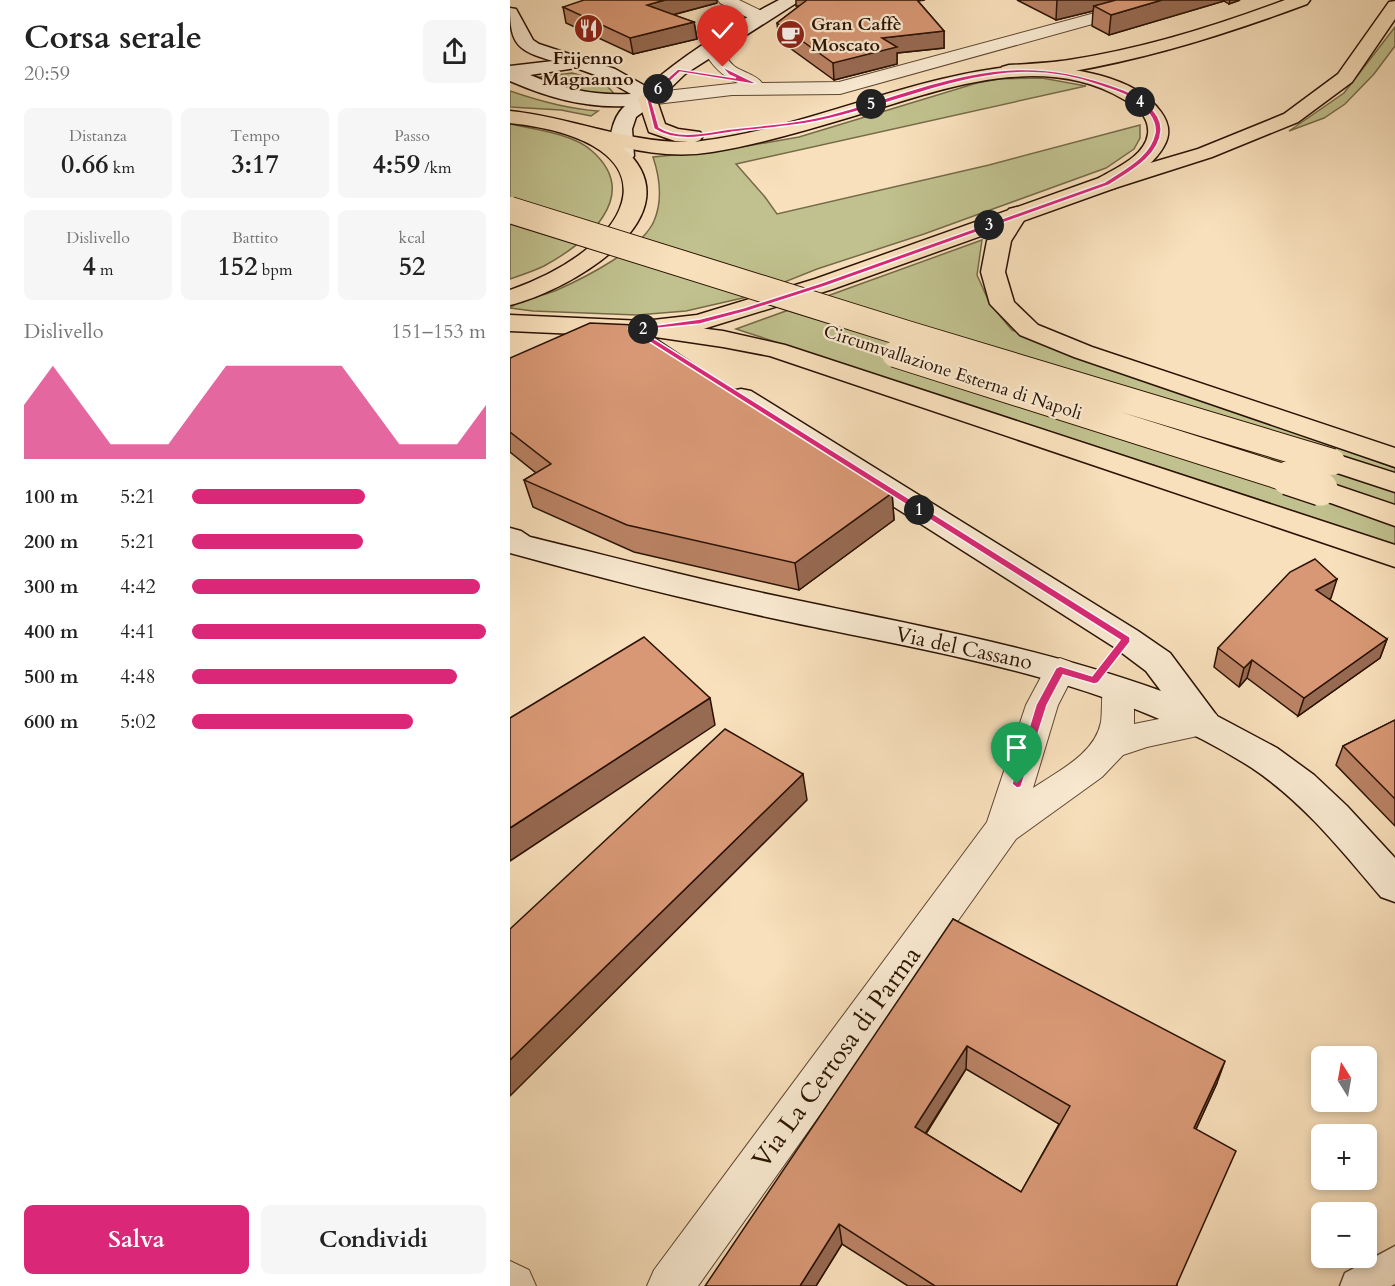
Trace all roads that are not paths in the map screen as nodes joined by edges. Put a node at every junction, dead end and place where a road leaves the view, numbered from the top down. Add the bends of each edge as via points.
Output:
1 (726, 0) edge
2 (792, 0) edge
3 (1162, 0) edge
4 (1301, 0) edge
5 (1395, 6) edge
6 (510, 13) edge
7 (760, 17) junction
8 (712, 49) junction
9 (585, 65) junction
10 (678, 70) junction
11 (1009, 71) junction
12 (510, 73) edge
13 (753, 83) junction
14 (780, 89) junction
15 (648, 99) junction
16 (510, 117) edge
17 (823, 119) junction
18 (623, 149) junction
19 (1107, 183) junction
20 (510, 210) edge
21 (1017, 214) junction
22 (510, 232) edge
23 (510, 298) edge
24 (510, 323) edge
25 (638, 329) junction
26 (687, 364) edge
27 (717, 382) edge
28 (1395, 458) edge
29 (1395, 483) edge
30 (1395, 516) edge
31 (510, 538) edge
32 (1395, 556) edge
33 (1126, 639) junction
34 (1060, 670) junction
35 (1106, 685) junction
36 (1204, 723) junction
37 (1111, 746) junction
38 (1002, 828) junction
39 (1395, 885) edge
40 (1395, 1264) edge
41 (670, 1286) edge
42 (1358, 1286) edge

1 - 7 street
2 - 7 main road
3 - 14 street via 840,88
4 - 11 main road via 1232,26 1127,53 1068,66
5 - 19 main road via 1345,78 1291,118 1204,153
6 - 9 main road via 531,48
7 - 8 main road
8 - 10 main road
8 - 13 street via 731,74
9 - 10 main road
9 - 12 main road
9 - 15 main road via 622,78
10 - 13 street
10 - 15 main road
11 - 17 main road via 959,78
11 - 19 main road via 1086,78 1132,96 1155,117 1159,129 1155,144 1141,160
12 - 15 main road via 581,98
13 - 14 street
14 - 15 street via 711,90
15 - 17 main road via 656,128 675,135 717,134
15 - 18 main road via 627,114 622,129
16 - 18 main road via 556,124
17 - 18 main road via 696,148
18 - 23 main road via 635,185 633,207 621,230 566,274
19 - 21 main road
20 - 29 main road, Circumvallazione Esterna di Napoli, bridge
21 - 25 main road via 746,310 700,322
21 - 28 main road via 999,241 993,272 1002,304 1029,330
22 - 30 main road, Circumvallazione Esterna di Napoli, bridge via 1321,489
24 - 25 main road
25 - 26 main road
25 - 32 main road via 776,350
27 - 33 main road
31 - 34 main road, Via del Cassano via 520,544 761,604
33 - 35 main road
33 - 36 main road via 1158,662
34 - 35 main road, Via del Cassano
34 - 38 street, Via La Certosa di Parma via 1042,705
35 - 36 main road, Via del Cassano
35 - 37 street, Via La Certosa di Parma via 1120,709
36 - 37 street, Via La Certosa di Parma via 1144,734
36 - 39 main road, Via del Cassano via 1266,759 1331,812
37 - 38 street, Via La Certosa di Parma via 1090,767
38 - 41 street, Via La Certosa di Parma
40 - 42 street

